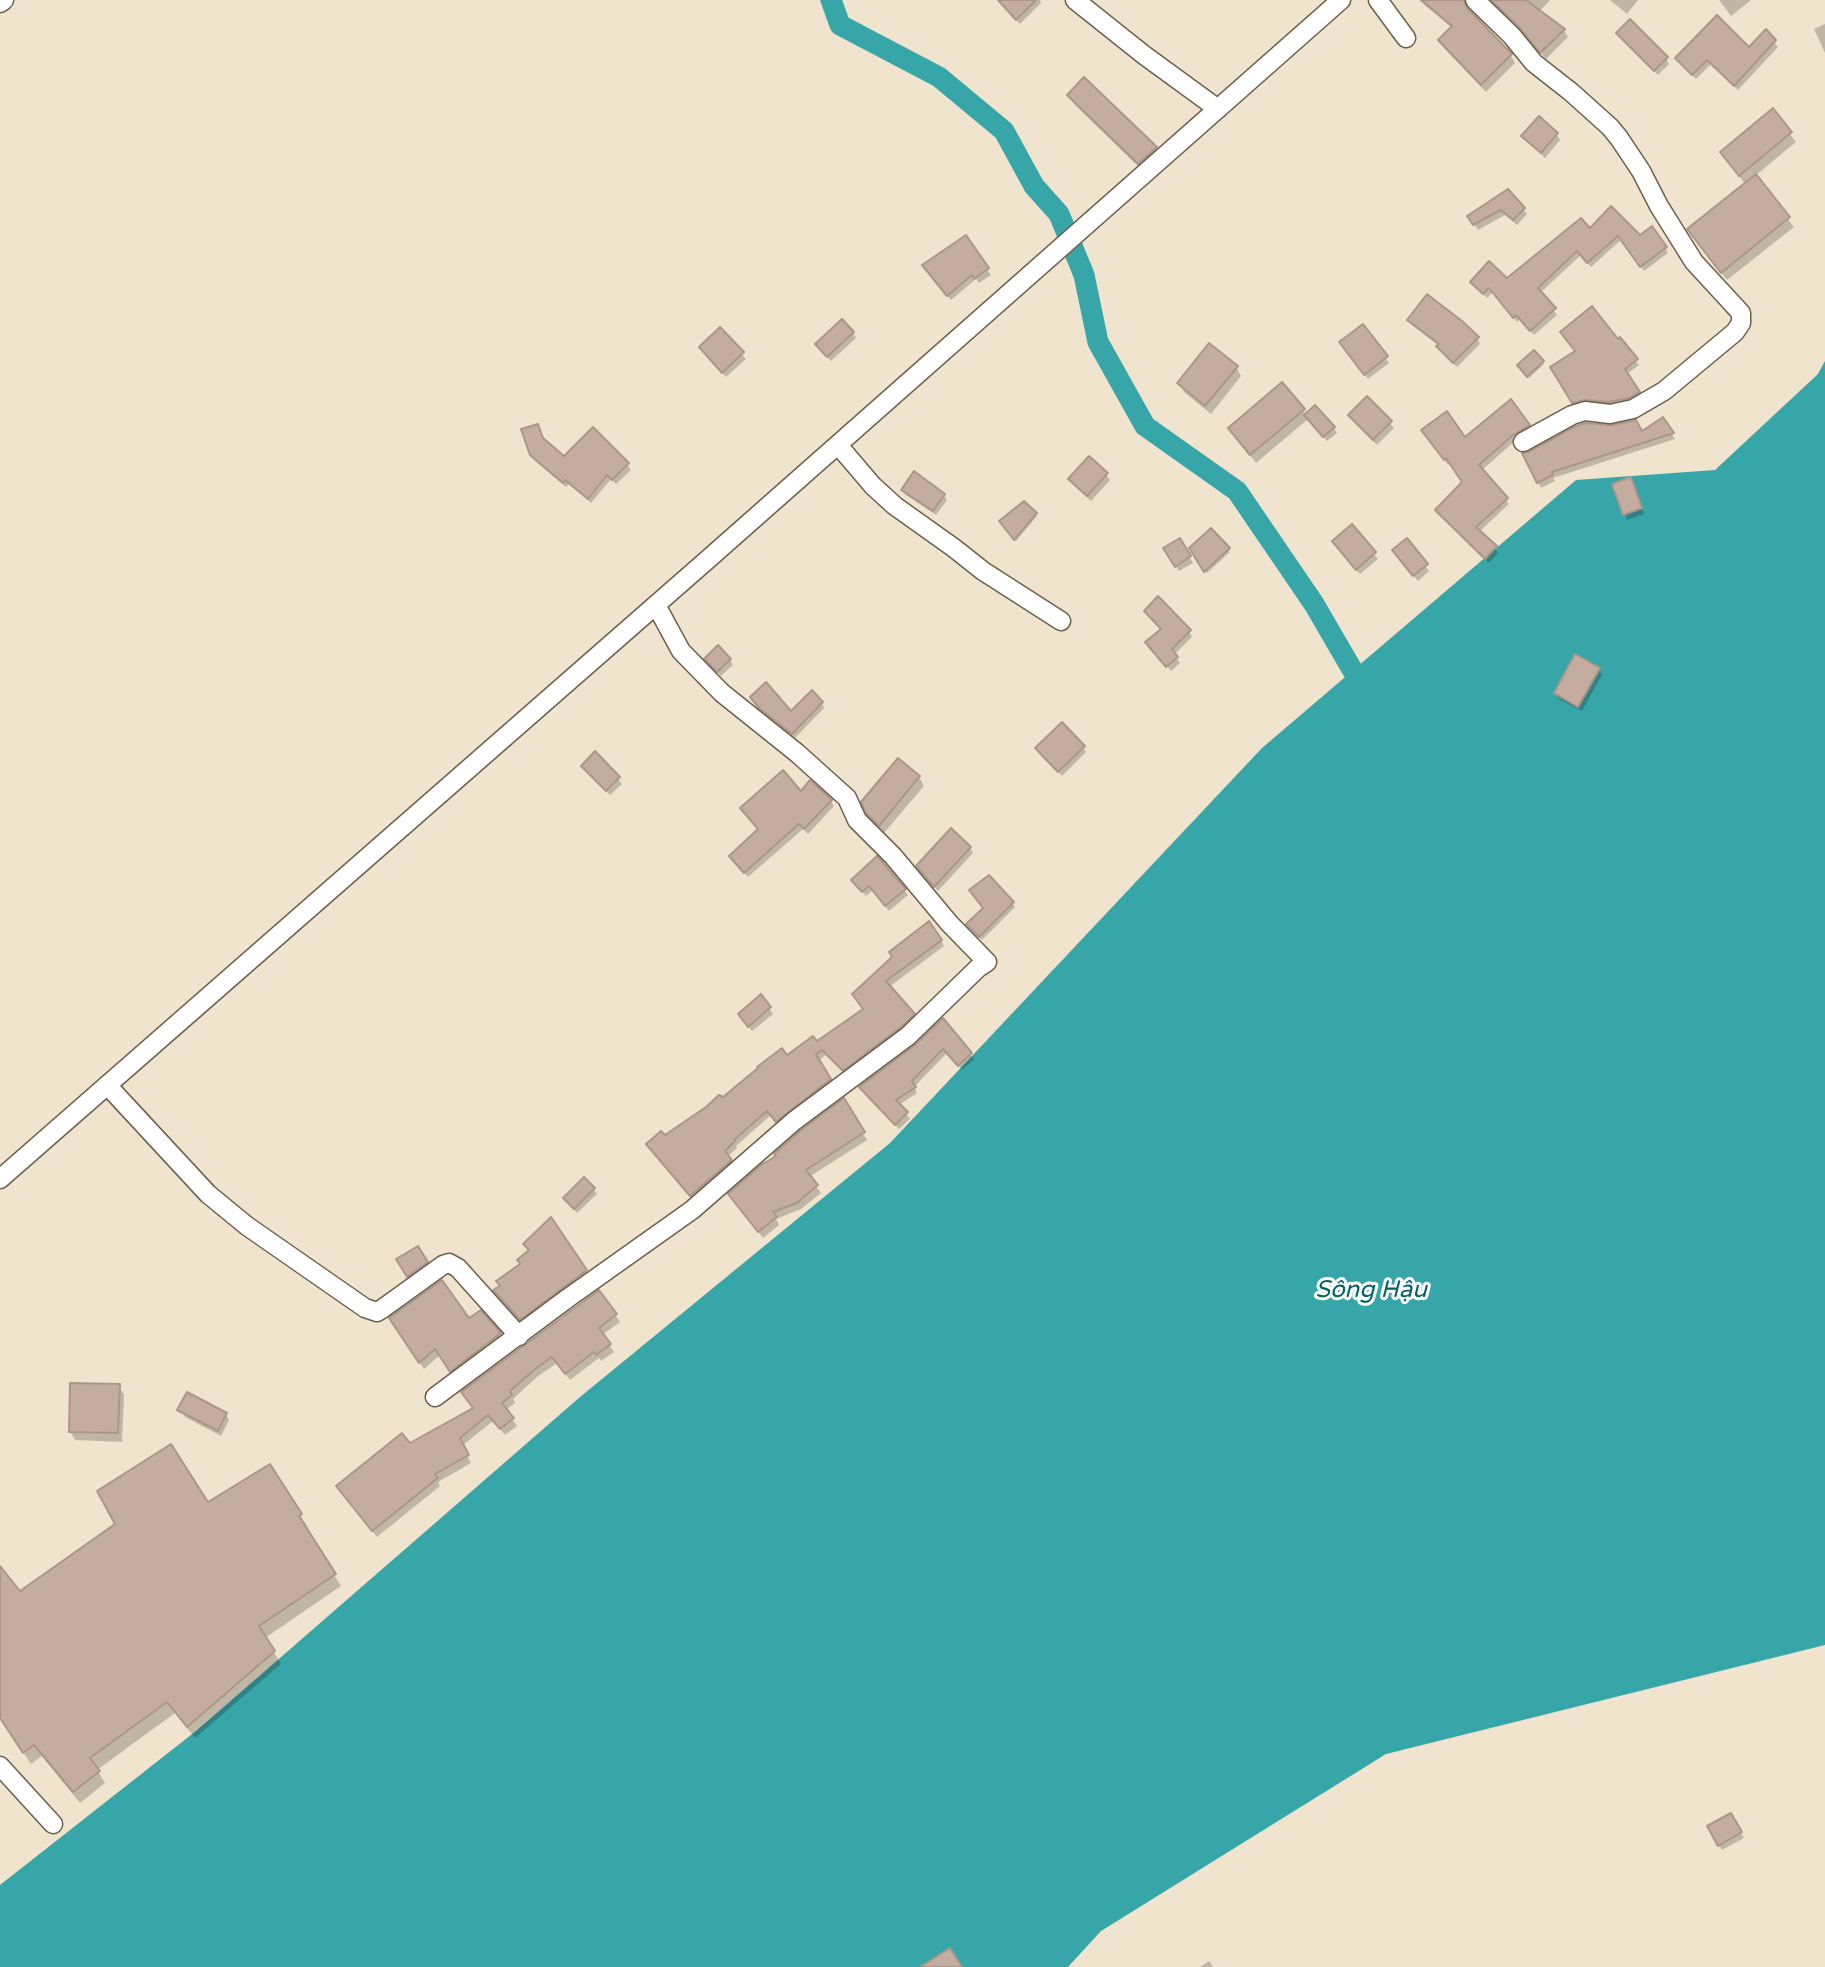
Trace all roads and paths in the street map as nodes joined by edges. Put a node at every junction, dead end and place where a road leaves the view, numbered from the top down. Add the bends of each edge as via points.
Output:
1 (1075, 0) edge
2 (1341, 0) edge
3 (1378, 0) edge
4 (1475, 0) edge
5 (1406, 38) dead end
6 (1218, 109) junction
7 (1523, 442) dead end
8 (838, 445) junction
9 (656, 605) junction
10 (1061, 621) dead end
11 (107, 1085) junction
12 (0, 1179) edge
13 (519, 1336) junction
14 (435, 1397) dead end
15 (0, 1766) edge
16 (53, 1824) dead end

1 - 6 street
2 - 6 street
3 - 5 street
4 - 7 street via 1534,63 1610,127 1694,262 1741,313 1735,332 1664,391 1633,409 1572,415
6 - 8 street
8 - 9 street
8 - 10 street via 895,506
9 - 11 street
9 - 13 street via 681,651 722,693 847,798 857,820 987,962 908,1036 794,1121 692,1210
11 - 12 street
11 - 13 street via 208,1194 365,1308 379,1311 451,1263
13 - 14 street
15 - 16 street

